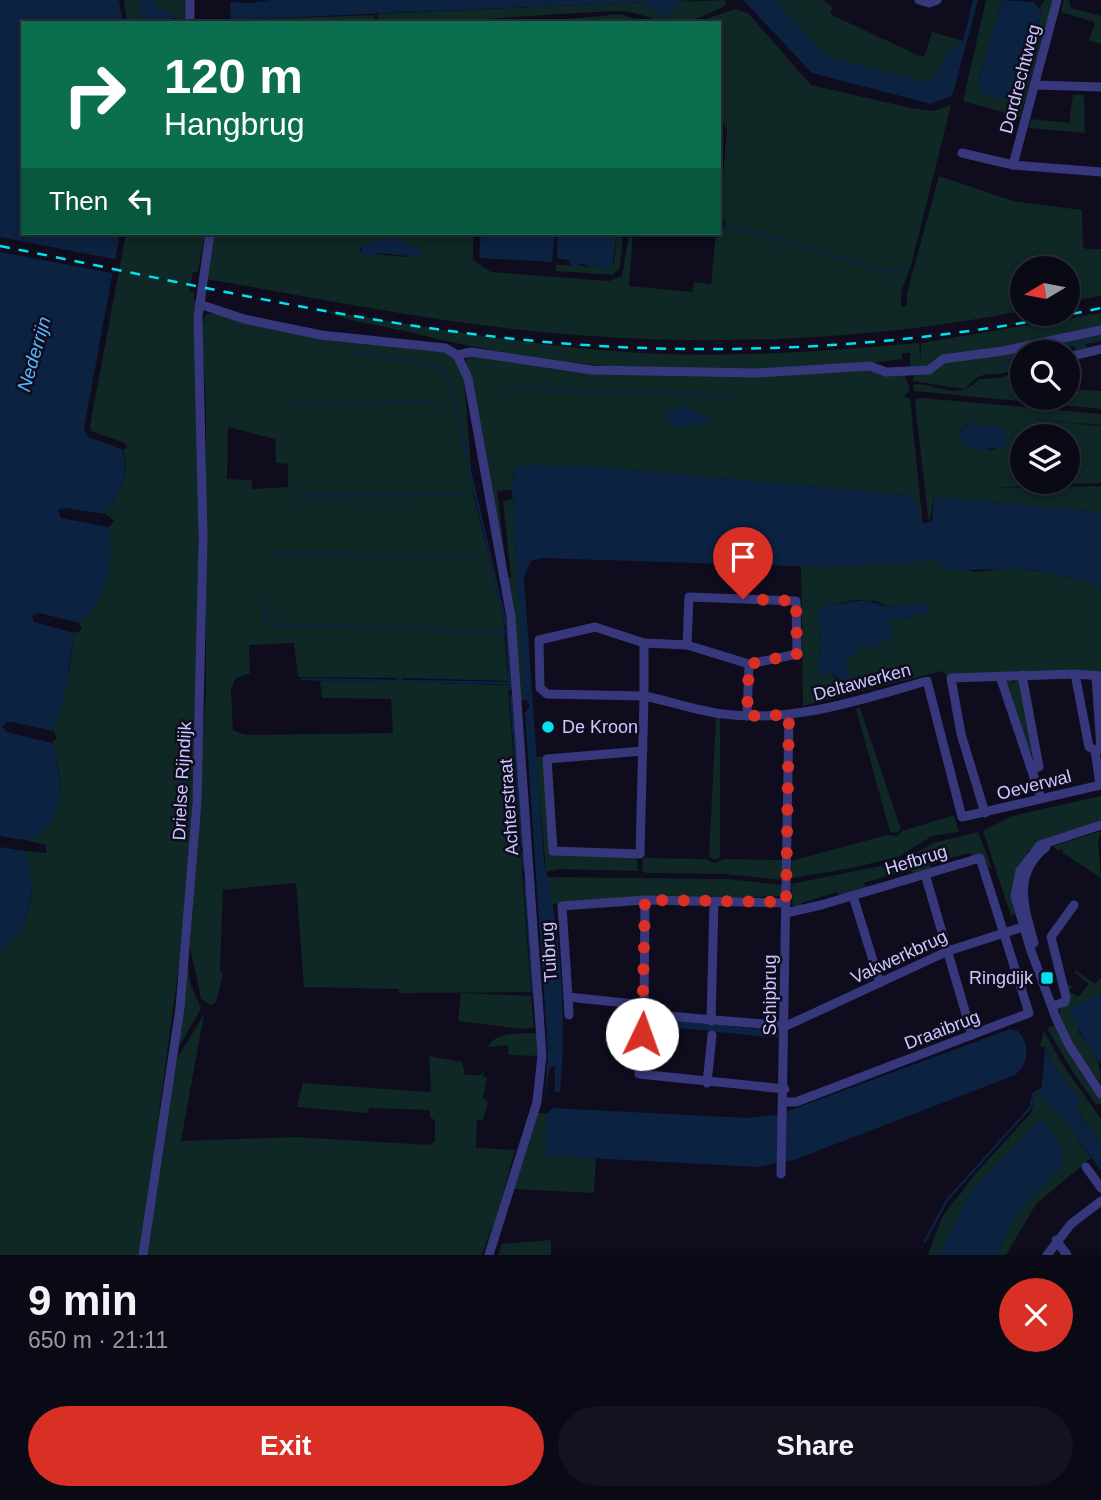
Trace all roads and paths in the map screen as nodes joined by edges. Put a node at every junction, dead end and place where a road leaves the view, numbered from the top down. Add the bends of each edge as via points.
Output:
1 (190, 0) edge
2 (919, 0) edge
3 (937, 0) edge
4 (1057, 0) edge
5 (191, 21) edge
6 (1034, 85) junction
7 (1101, 87) edge
8 (962, 153) dead end
9 (1013, 166) junction
10 (1101, 172) edge
11 (210, 235) edge
12 (199, 304) junction
13 (1101, 330) edge
14 (1101, 349) edge
15 (1080, 354) edge
16 (457, 355) junction
17 (644, 643) junction
18 (687, 645) junction
19 (749, 664) junction
20 (1075, 674) junction
21 (1023, 675) junction
22 (1000, 676) junction
23 (1098, 676) edge
24 (644, 696) junction
25 (789, 715) junction
26 (747, 716) junction
27 (1092, 749) junction
28 (643, 751) junction
29 (1033, 768) junction
30 (1100, 785) edge
31 (1041, 798) junction
32 (985, 813) junction
33 (974, 816) joint
34 (1101, 825) edge
35 (925, 874) junction
36 (853, 896) junction
37 (645, 900) junction
38 (714, 902) junction
39 (1074, 905) dead end
40 (562, 906) joint
41 (786, 907) junction
42 (1026, 926) junction
43 (1005, 932) junction
44 (948, 951) junction
45 (880, 983) junction
46 (568, 997) junction
47 (1052, 1006) junction
48 (644, 1010) junction
49 (569, 1015) dead end
50 (711, 1021) junction
51 (786, 1026) junction
52 (712, 1035) dead end
53 (972, 1035) junction
54 (707, 1083) junction
55 (1099, 1086) edge
56 (785, 1089) junction
57 (1101, 1094) edge
58 (785, 1105) junction
59 (1086, 1167) dead end
60 (782, 1171) dead end
61 (1101, 1188) edge
62 (1101, 1201) edge
63 (1056, 1240) junction
64 (144, 1255) edge
65 (489, 1255) edge
66 (1048, 1255) edge
67 (1067, 1255) edge

1 - 5 street
2 - 3 street
4 - 6 street, Dordrechtweg
6 - 7 street
6 - 9 street, Dordrechtweg
8 - 9 street
9 - 10 street
11 - 12 street, Drielse Rijndijk
12 - 16 street via 294,330 433,345
12 - 64 street, Drielse Rijndijk via 203,440 199,779 186,957
13 - 16 street via 943,359 929,370 886,372 870,366 757,373 593,370 471,352
14 - 15 street
16 - 65 street, Achterstraat via 468,378 511,617 542,1055 537,1102
17 - 18 street
17 - 24 street
17 - 24 street, Deltawerken via 595,626 542,638 537,645 543,693
18 - 19 street
18 - 19 street via 689,597 796,601 797,654
19 - 26 street
20 - 21 street
20 - 23 street
20 - 27 street
21 - 22 street
21 - 29 street via 1039,767
22 - 29 street via 1025,757
22 - 32 street via 951,678 961,734
23 - 27 street via 1101,749
24 - 26 street, Deltawerken
24 - 28 street
25 - 26 street, Deltawerken
25 - 33 street, Deltawerken via 820,711 927,681 962,817
25 - 41 street, Schipbrug
27 - 30 street
28 - 28 street via 640,854 553,851 549,758
29 - 31 street
30 - 31 street, Oeverwal
31 - 32 street, Oeverwal
32 - 33 street, Oeverwal
34 - 42 street via 1056,840 1033,860 1024,880
35 - 36 street, Hefbrug
35 - 43 street, Hefbrug via 980,858
35 - 44 street
36 - 41 street, Hefbrug
36 - 45 street
37 - 38 street, Hefbrug
37 - 40 street, Hefbrug
37 - 48 street
38 - 41 street, Hefbrug
38 - 50 street
39 - 47 street via 1051,937 1066,998
40 - 46 street, Tuibrug
41 - 51 street, Schipbrug
42 - 43 street, Vakwerkbrug
42 - 47 street
43 - 44 street, Vakwerkbrug
43 - 53 street, Draaibrug via 1029,1013
44 - 45 street, Vakwerkbrug
44 - 53 street
45 - 51 street, Vakwerkbrug
46 - 48 street, Tuibrug
46 - 49 street, Tuibrug
47 - 55 street via 1069,1045
48 - 50 street, Tuibrug
48 - 54 street via 639,1074
50 - 51 street, Tuibrug
51 - 56 street, Schipbrug
52 - 54 street
53 - 58 street, Draaibrug
54 - 56 street
55 - 57 street
56 - 58 street, Schipbrug
58 - 60 street, Schipbrug
59 - 61 street
62 - 63 street
63 - 66 street
63 - 67 street

